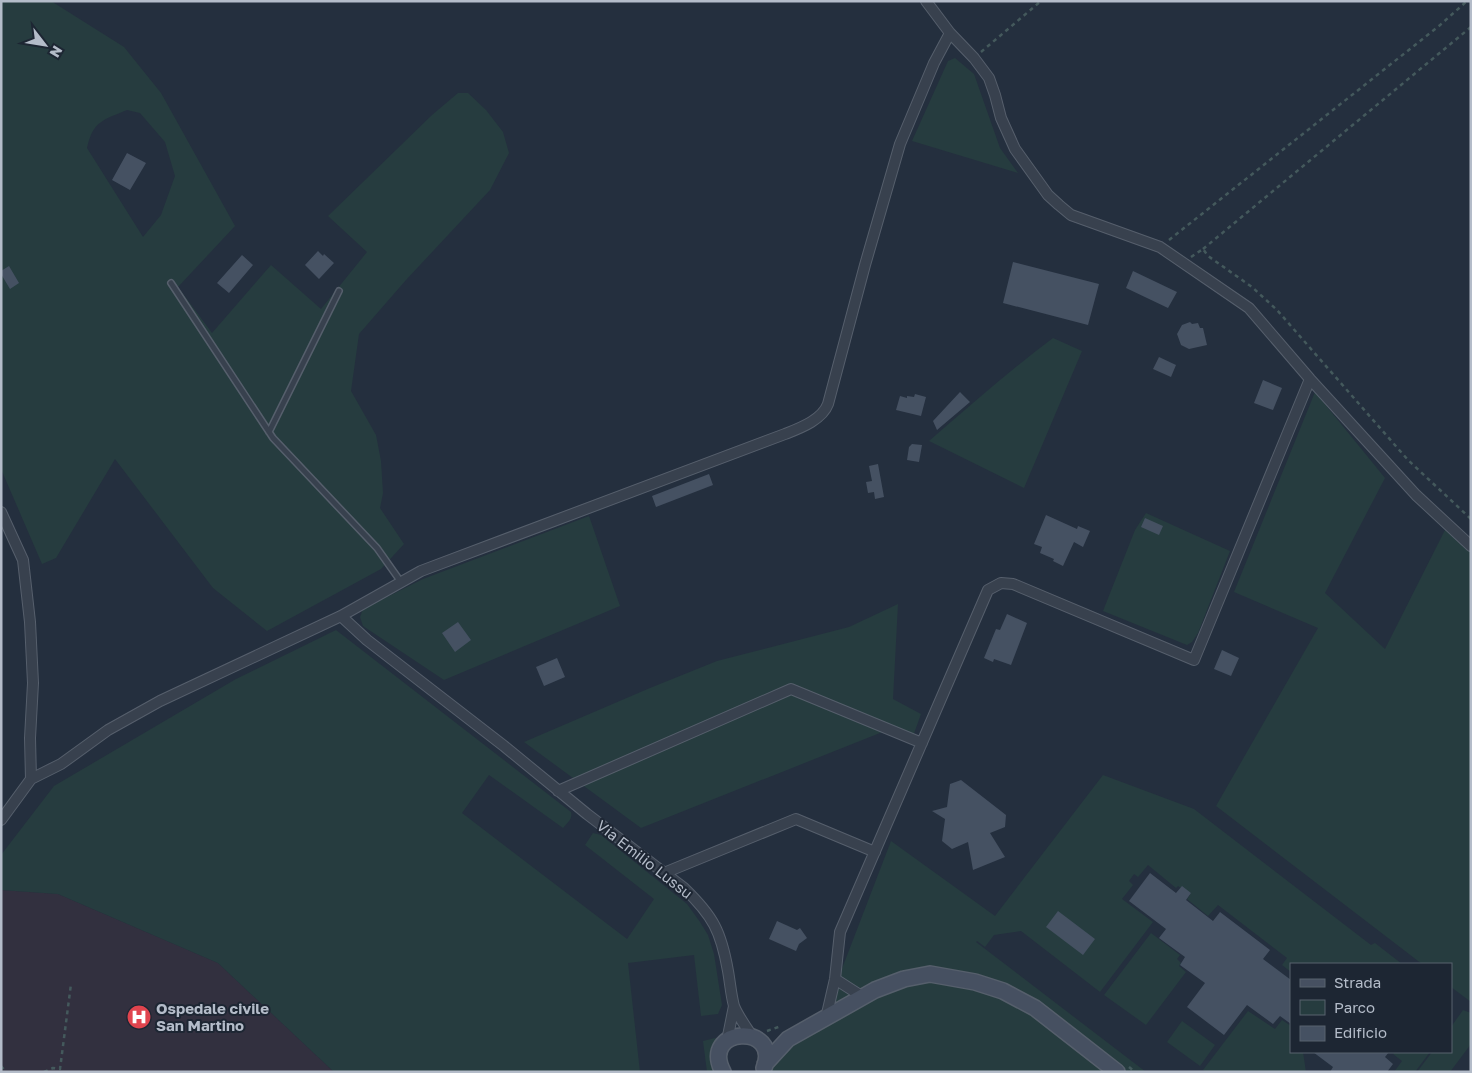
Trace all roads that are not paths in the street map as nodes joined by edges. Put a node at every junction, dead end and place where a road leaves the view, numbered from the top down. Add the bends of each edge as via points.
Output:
1 (926, 1) edge
2 (950, 32) junction
3 (171, 284) dead end
4 (339, 291) dead end
5 (1310, 379) junction
6 (269, 432) junction
7 (1, 512) edge
8 (1471, 546) edge
9 (401, 582) junction
10 (341, 616) junction
11 (922, 743) junction
12 (31, 779) junction
13 (558, 791) junction
14 (1, 820) edge
15 (875, 852) junction
16 (664, 873) junction
17 (835, 979) junction
18 (864, 997) junction
19 (734, 1006) junction
20 (826, 1018) junction
21 (786, 1032) junction
22 (758, 1036) junction
23 (727, 1041) junction
24 (764, 1068) edge
25 (1122, 1069) edge
26 (723, 1072) edge

1 - 2 street
2 - 5 street via 989,78 1015,149 1053,200 1072,215 1160,247 1249,308
2 - 9 street via 900,144 824,411 785,434 421,571
3 - 6 lane
4 - 6 lane
5 - 8 street via 1416,495
5 - 11 street via 1194,660 1012,584 1001,583 988,590
6 - 9 lane via 377,548
7 - 12 street via 23,560 30,622 33,683
9 - 10 street
10 - 12 street via 160,701 108,730 62,764
10 - 13 street, Via Emilio Lussu via 366,640
11 - 13 street via 791,689
11 - 15 street
12 - 14 street
13 - 16 street, Via Emilio Lussu
15 - 16 street via 796,819
15 - 17 street via 840,932
16 - 19 street, Via Emilio Lussu via 684,888 712,919 725,949
17 - 18 street
17 - 20 street
18 - 20 street
18 - 25 street via 904,979 930,974 975,982 1035,1008
19 - 22 street, Via Emilio Lussu
19 - 23 street, Via Emilio Lussu
20 - 21 street
21 - 22 street
21 - 24 street
22 - 23 street via 738,1035
22 - 24 street via 765,1051
23 - 26 street via 719,1059

